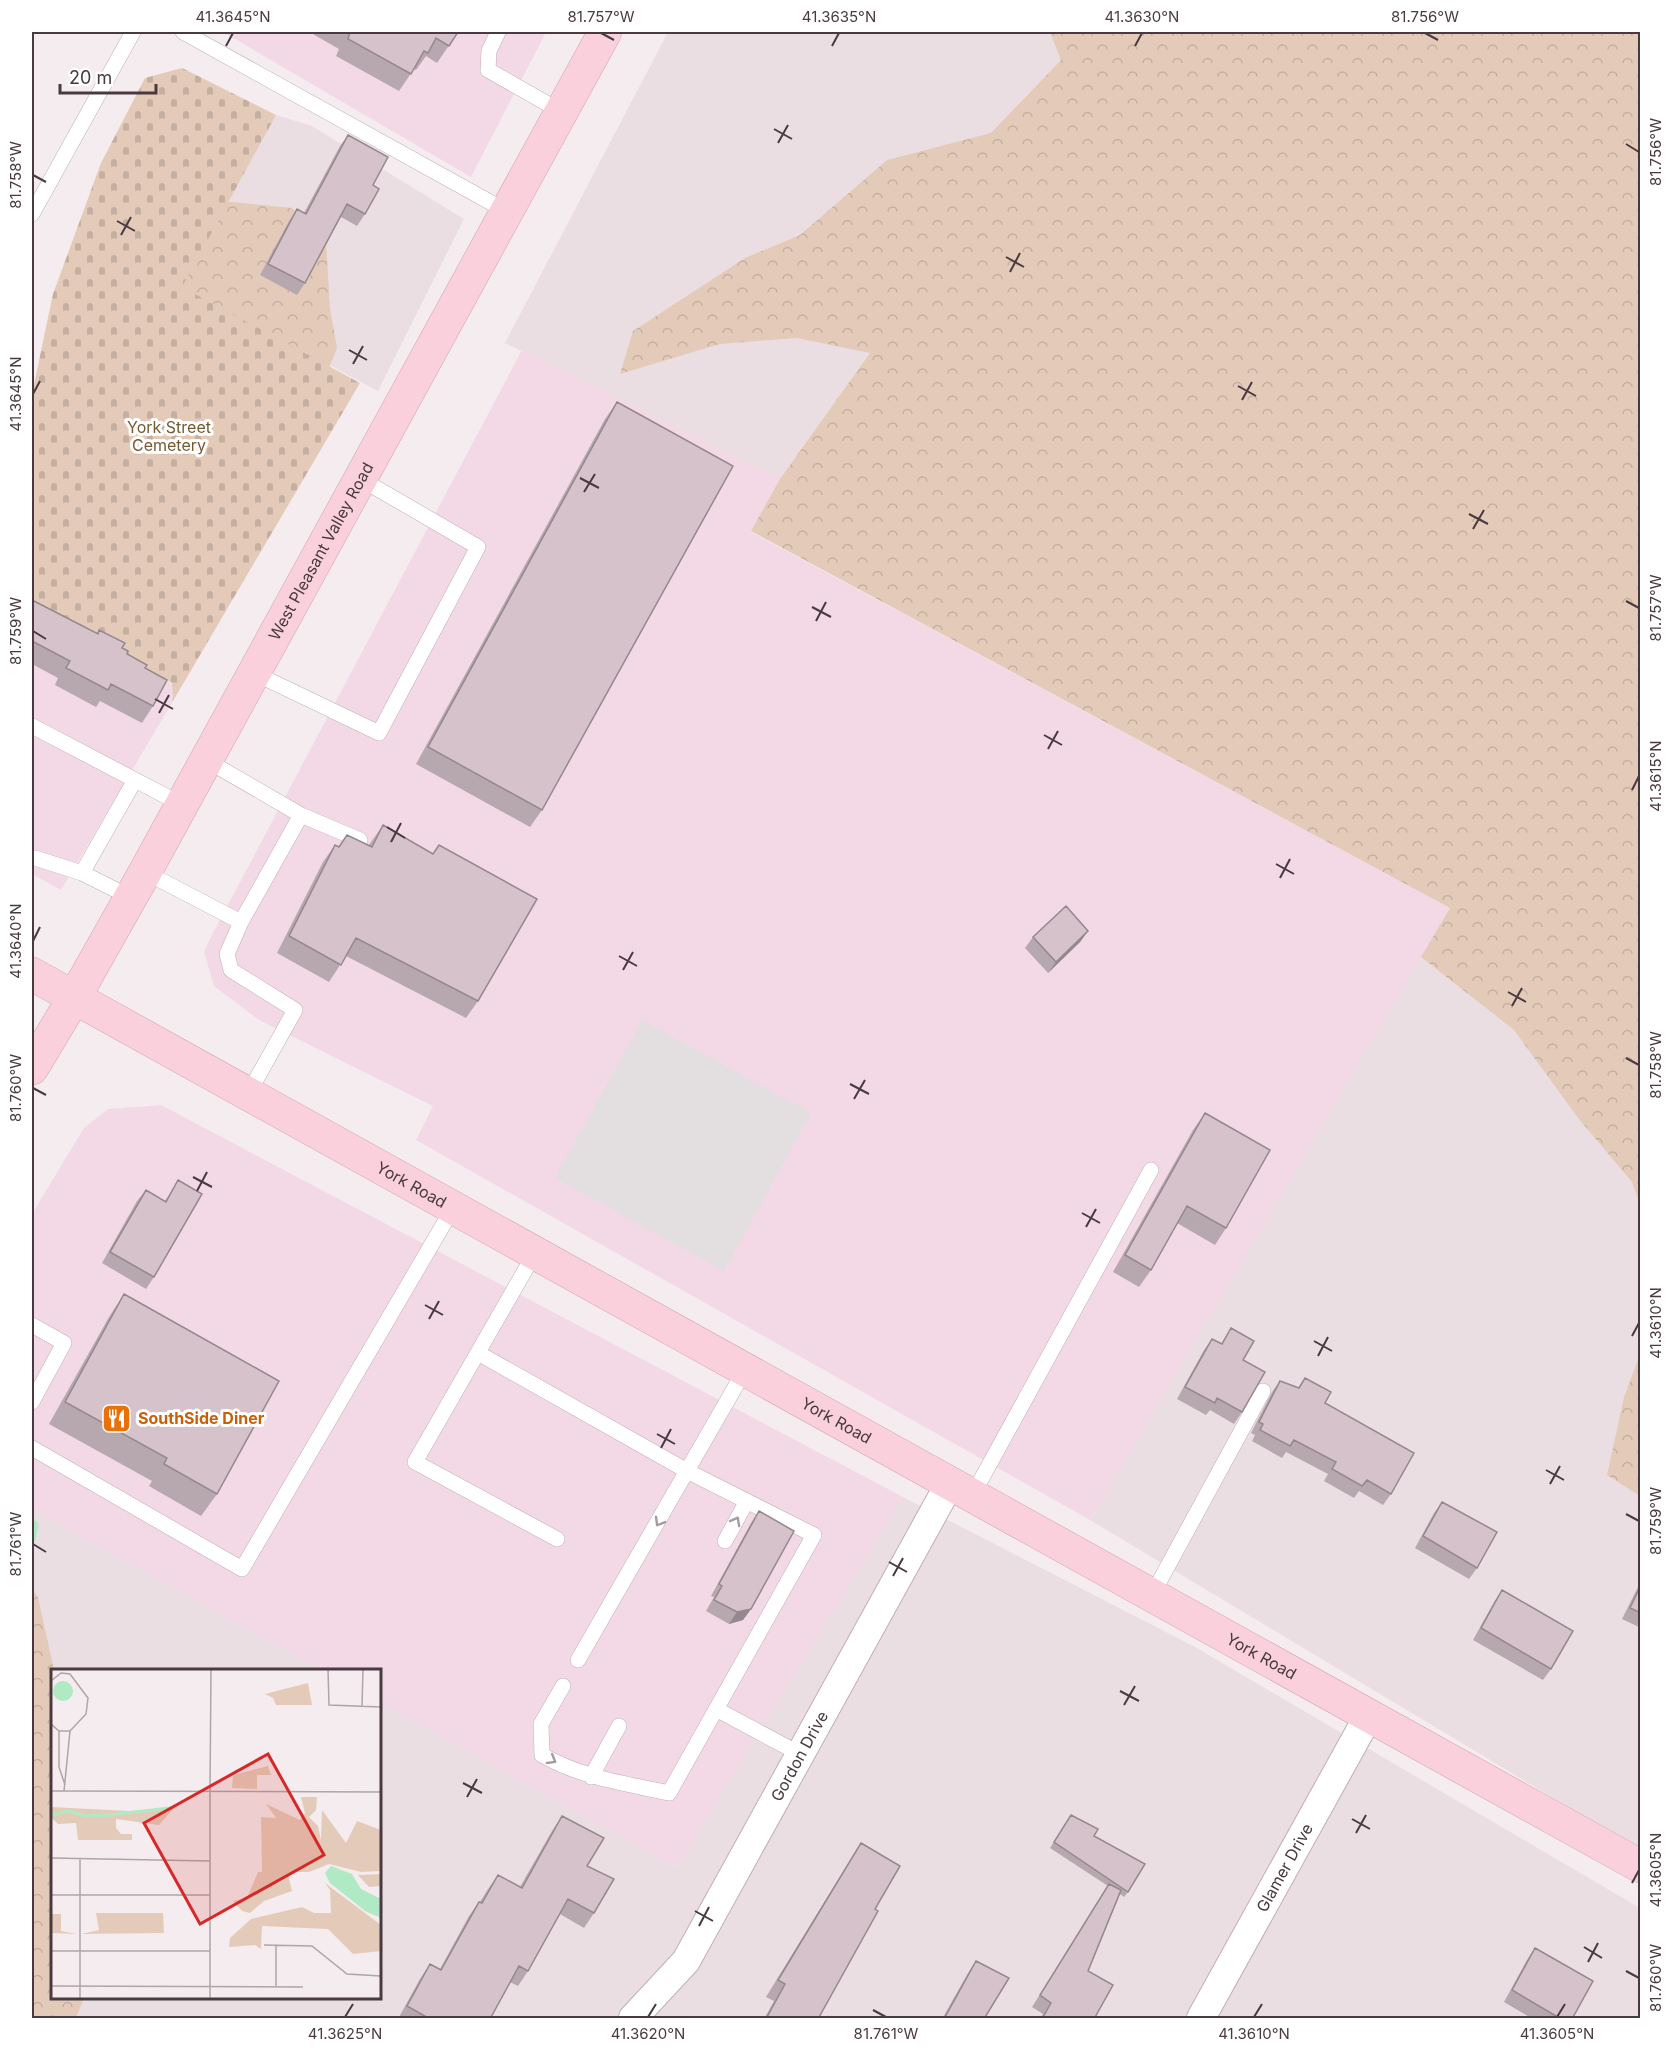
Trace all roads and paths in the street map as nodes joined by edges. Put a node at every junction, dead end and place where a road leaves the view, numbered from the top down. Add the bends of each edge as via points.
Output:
1 (133, 32) edge
2 (183, 32) edge
3 (498, 32) edge
4 (605, 32) edge
5 (562, 112) junction
6 (506, 211) junction
7 (32, 214) edge
8 (359, 478) junction
9 (254, 673) junction
10 (32, 726) edge
11 (206, 760) junction
12 (135, 780) junction
13 (182, 804) junction
14 (301, 814) junction
15 (360, 840) edge
16 (33, 860) edge
17 (81, 873) junction
18 (137, 884) junction
19 (241, 922) junction
20 (32, 974) edge
21 (74, 998) junction
22 (32, 1068) edge
23 (248, 1094) junction
24 (1151, 1170) dead end
25 (453, 1208) junction
26 (535, 1253) junction
27 (32, 1325) edge
28 (478, 1353) junction
29 (745, 1370) junction
30 (1263, 1391) edge
31 (32, 1402) edge
32 (32, 1448) edge
33 (689, 1472) junction
34 (961, 1490) junction
35 (747, 1501) junction
36 (557, 1539) dead end
37 (725, 1540) dead end
38 (1152, 1595) junction
39 (578, 1660) dead end
40 (563, 1686) dead end
41 (716, 1708) junction
42 (1369, 1715) junction
43 (619, 1726) dead end
44 (800, 1754) junction
45 (591, 1777) junction
46 (1641, 1866) edge
47 (633, 2019) edge
48 (1201, 2019) edge

1 - 7 lane
2 - 6 lane
3 - 5 lane via 489,51 488,70
4 - 5 street, West Pleasant Valley Road
5 - 6 street, West Pleasant Valley Road
6 - 8 street, West Pleasant Valley Road
8 - 9 street, West Pleasant Valley Road
8 - 9 lane via 478,548 379,733
9 - 11 street, West Pleasant Valley Road
10 - 12 lane
11 - 13 street, West Pleasant Valley Road
11 - 14 lane
12 - 13 lane
12 - 17 lane
13 - 18 street, West Pleasant Valley Road
14 - 15 lane
14 - 19 lane
16 - 17 lane
17 - 18 lane
18 - 19 lane
18 - 21 street, West Pleasant Valley Road
19 - 23 lane via 227,954 231,970 295,1010
20 - 21 street, York Road
21 - 22 street, West Pleasant Valley Road
21 - 23 street, York Road
23 - 25 street, York Road
24 - 34 lane
25 - 26 street, York Road
25 - 32 lane via 242,1569
26 - 28 lane
26 - 29 street, York Road
27 - 31 lane via 64,1343
28 - 33 lane
28 - 36 lane via 416,1462
29 - 33 lane
29 - 34 street, York Road
30 - 38 lane
33 - 35 lane
33 -> 39 lane
34 - 38 street, York Road
34 - 44 street, Gordon Drive
37 -> 35 lane
35 - 41 lane via 814,1535
38 - 42 street, York Road
40 -> 45 lane via 541,1724 542,1755 568,1770
41 - 44 lane
41 - 45 lane via 669,1792
42 - 46 street, York Road
42 - 48 street, Glamer Drive
43 - 45 lane
44 - 47 street, Gordon Drive via 686,1961

